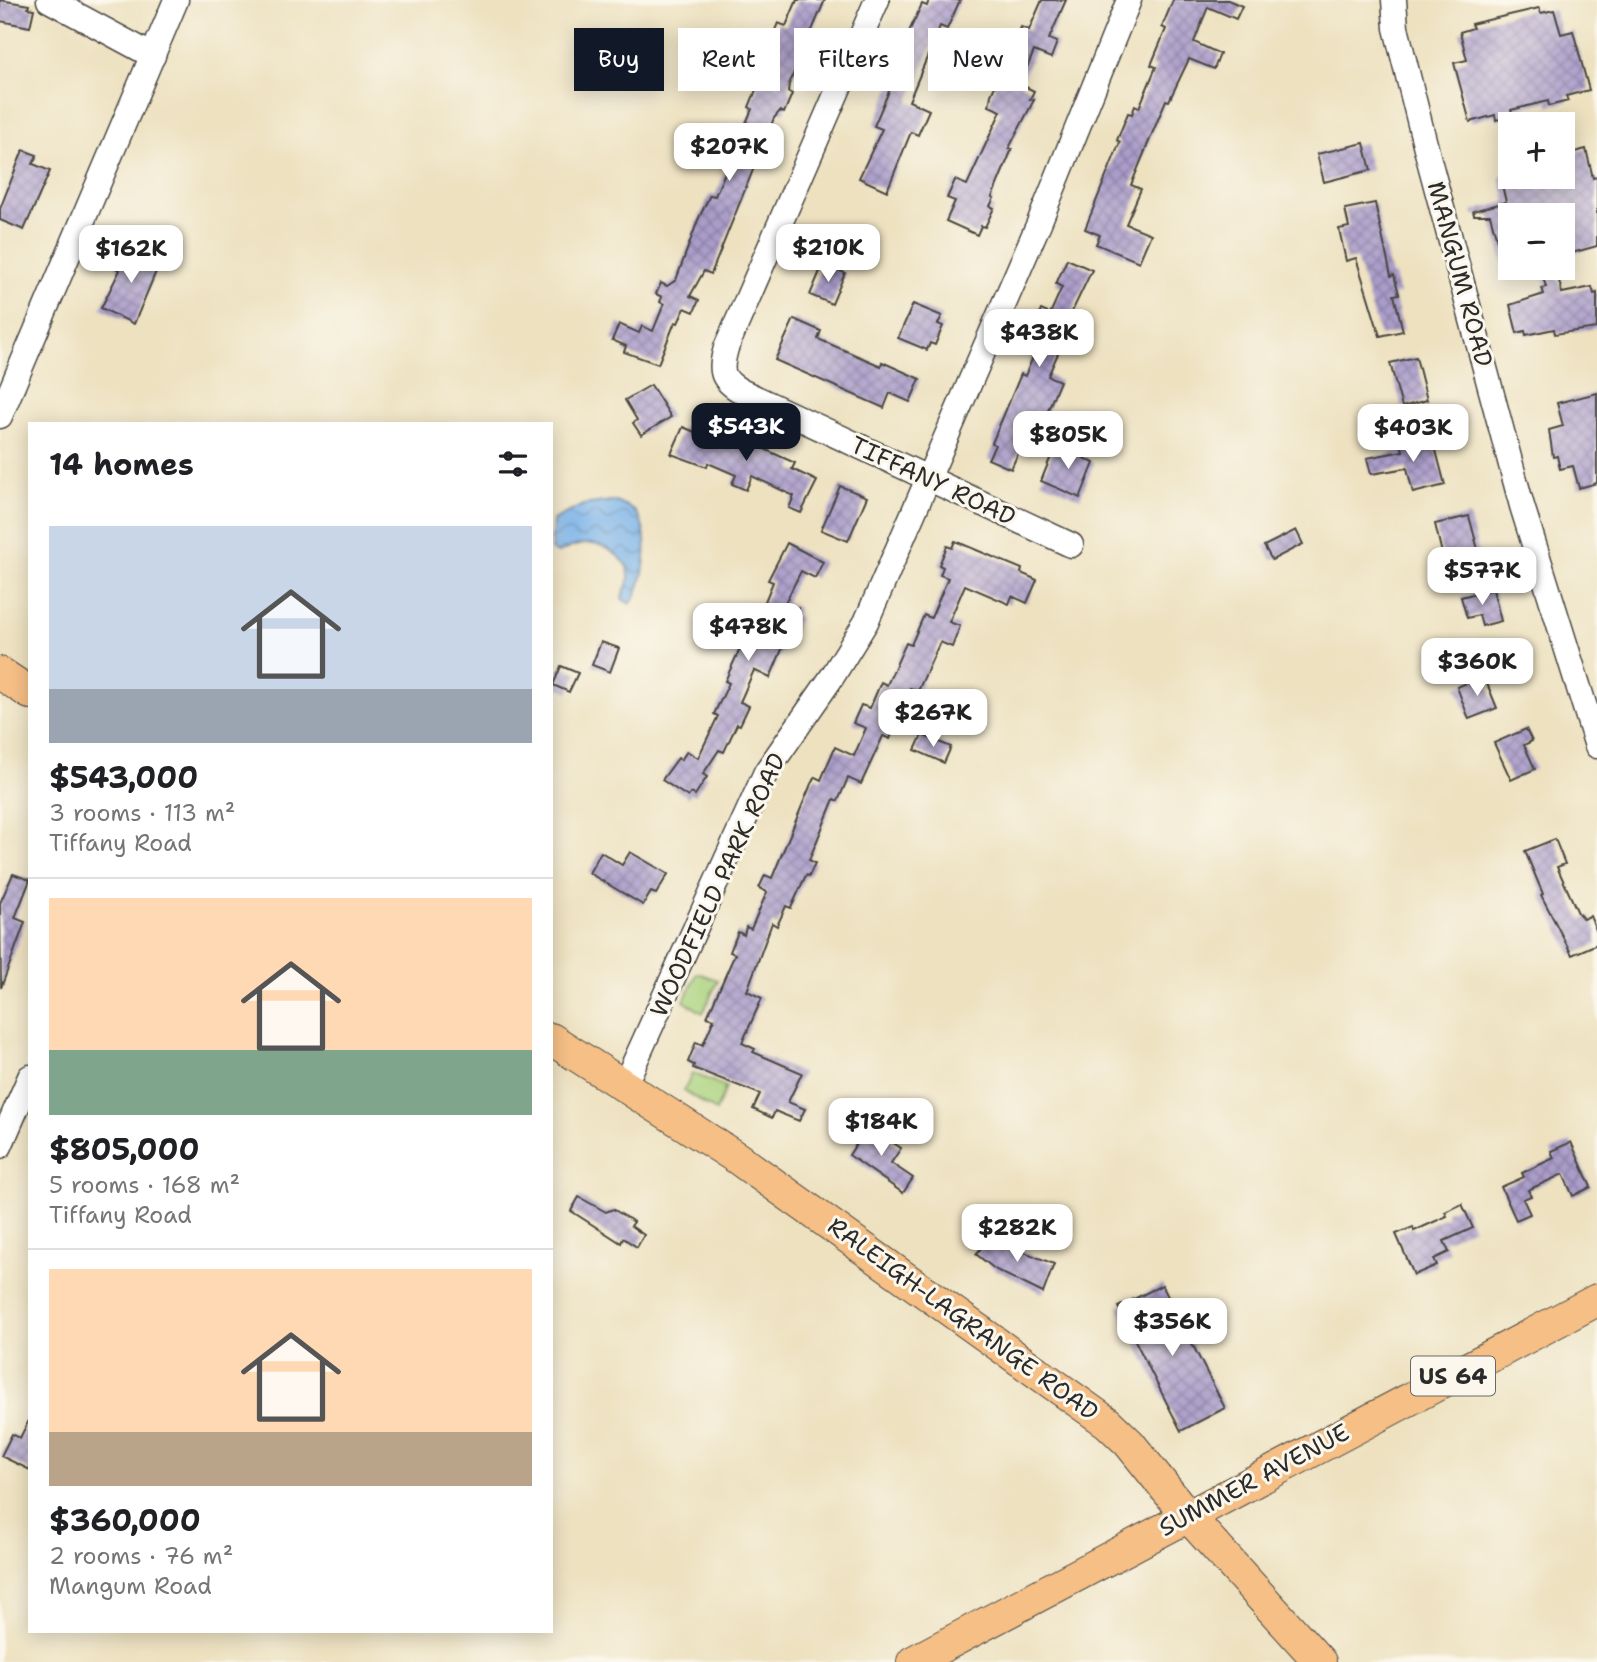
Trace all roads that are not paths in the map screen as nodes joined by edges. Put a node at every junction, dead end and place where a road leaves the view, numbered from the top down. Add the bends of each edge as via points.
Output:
1 (50, 0) edge
2 (177, 0) edge
3 (877, 0) edge
4 (1129, 0) edge
5 (1394, 0) edge
6 (153, 55) junction
7 (0, 416) edge
8 (928, 478) junction
9 (1070, 545) dead end
10 (0, 673) edge
11 (28, 692) edge
12 (1597, 746) edge
13 (553, 1040) edge
14 (28, 1082) edge
15 (624, 1086) junction
16 (0, 1146) edge
17 (1597, 1300) edge
18 (1187, 1515) junction
19 (913, 1662) edge
20 (1320, 1662) edge

1 - 6 street
2 - 6 street
3 - 8 street, TIFFANY ROAD via 720,370 723,378 741,391
4 - 8 street, WOODFIELD PARK ROAD via 1044,212
5 - 12 street, MANGUM ROAD via 1396,28 1429,160 1522,506
6 - 7 street
8 - 9 street, TIFFANY ROAD
8 - 15 street, WOODFIELD PARK ROAD via 860,634 781,746 754,797
10 - 11 main road
13 - 15 main road, RALEIGH-LAGRANGE ROAD
14 - 16 street
15 - 18 main road, RALEIGH-LAGRANGE ROAD via 880,1257 1108,1423
17 - 18 main road, SUMMER AVENUE / US 64
18 - 19 main road, SUMMER AVENUE / US 64
18 - 20 main road, RALEIGH-LAGRANGE ROAD

